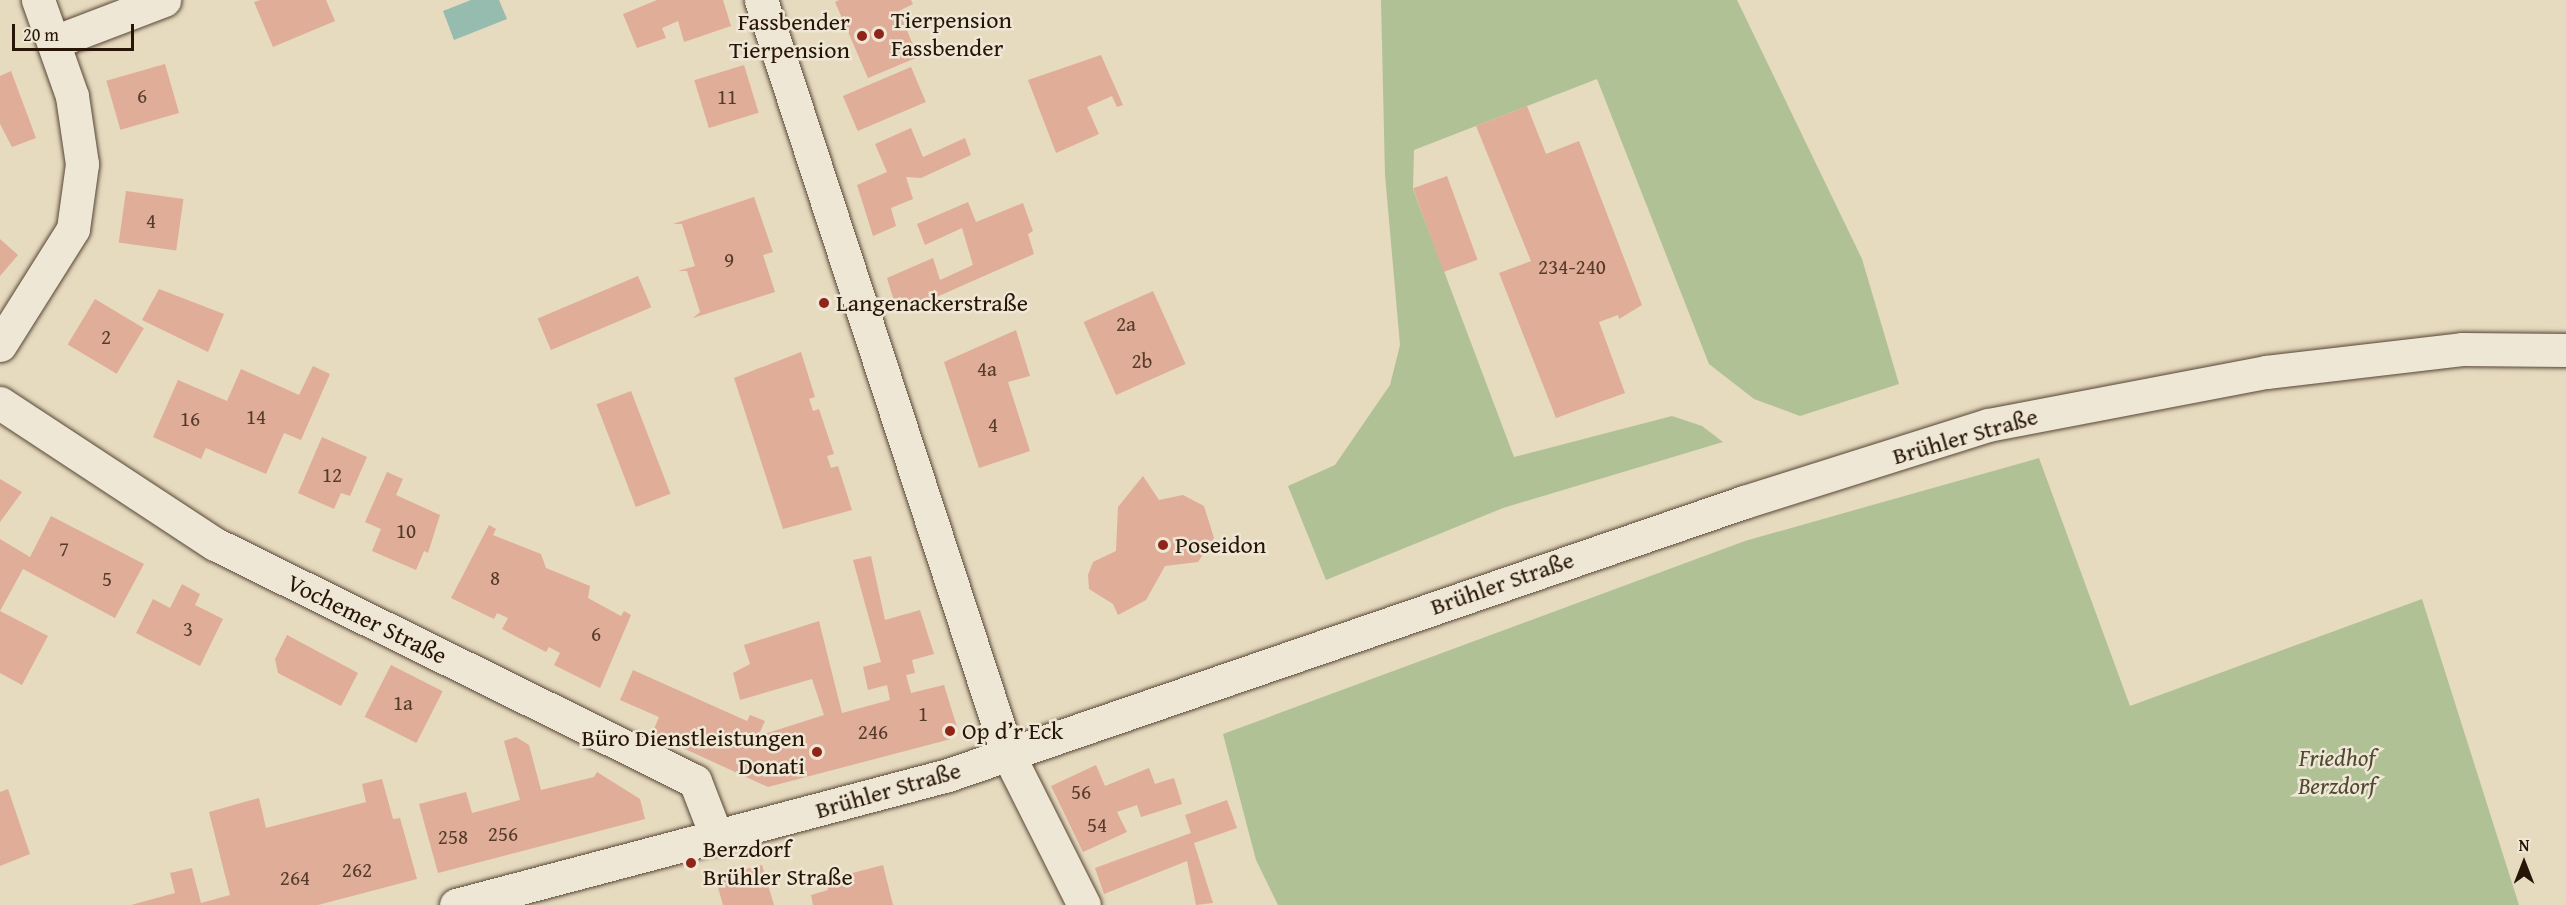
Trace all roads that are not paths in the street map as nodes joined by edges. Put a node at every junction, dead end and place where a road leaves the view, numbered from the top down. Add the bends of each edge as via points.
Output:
1 (38, 0) edge
2 (164, 0) edge
3 (761, 0) edge
4 (54, 42) junction
5 (0, 345) edge
6 (2566, 350) edge
7 (0, 403) edge
8 (1007, 752) junction
9 (717, 838) junction
10 (456, 905) edge
11 (1084, 905) edge

1 - 4 street
2 - 4 street
3 - 8 street
4 - 5 street via 72,96 82,164 73,229
6 - 8 street, Brühler Straße via 2462,349 2266,372 1989,425 1744,502
7 - 9 street, Vochemer Straße via 216,544 695,781
8 - 9 street, Brühler Straße via 948,775
8 - 11 street
9 - 10 street, Brühler Straße

